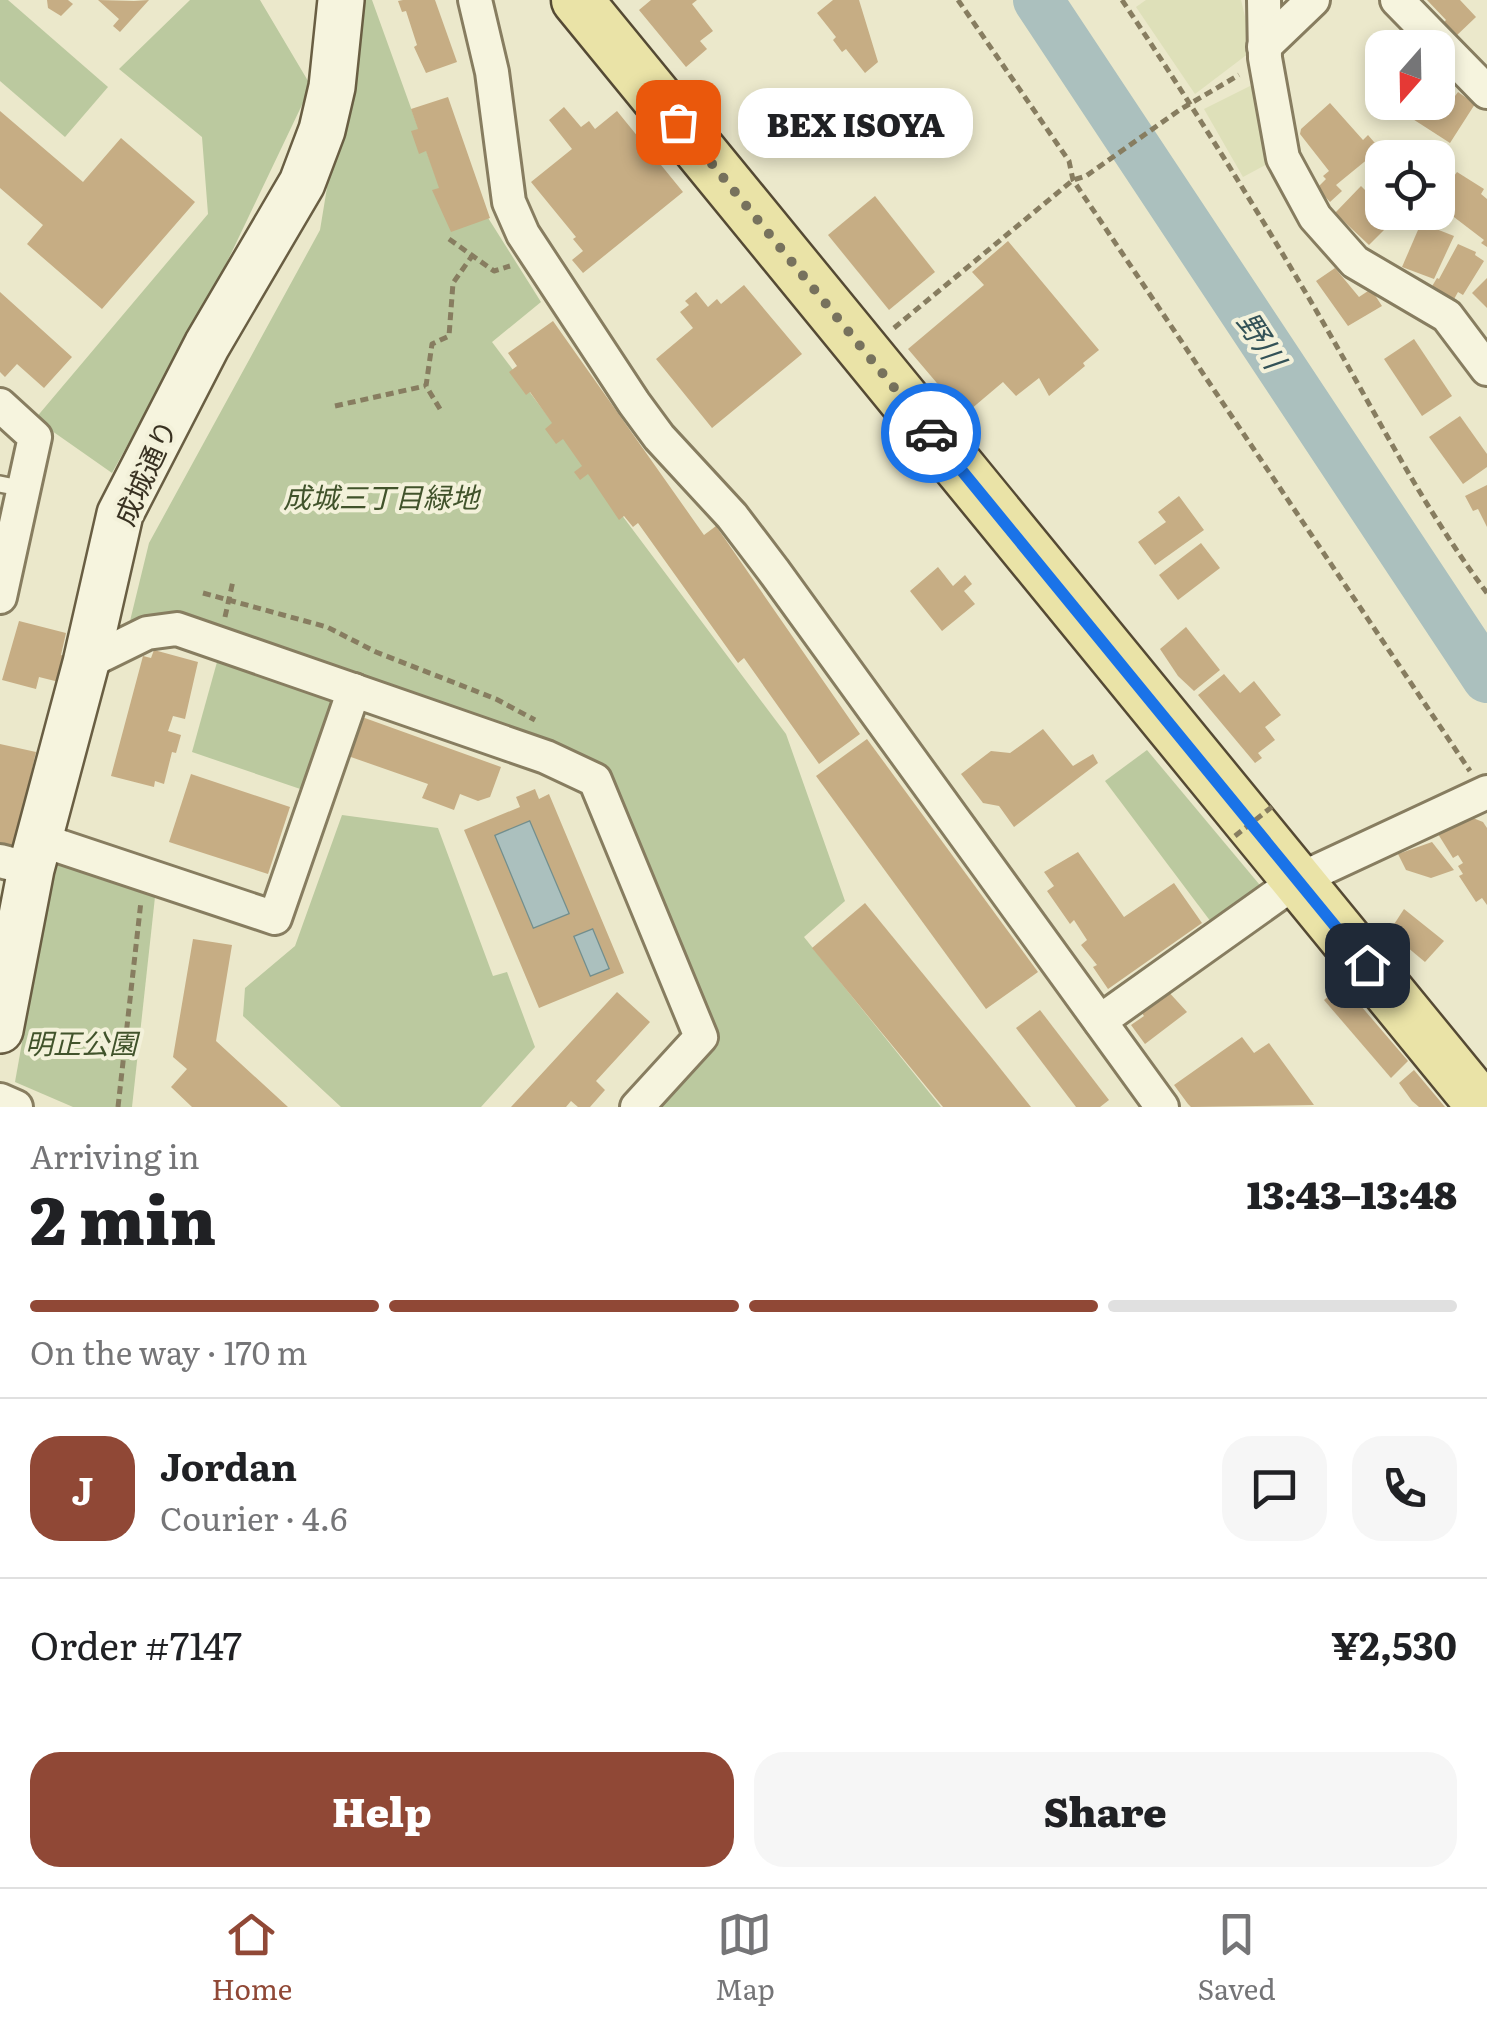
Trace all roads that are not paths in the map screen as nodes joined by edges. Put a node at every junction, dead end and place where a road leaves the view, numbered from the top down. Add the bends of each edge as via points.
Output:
1 (340, 0) edge
2 (475, 0) edge
3 (577, 0) edge
4 (1264, 0) edge
5 (1314, 0) edge
6 (1397, 0) edge
7 (1264, 52) junction
8 (1487, 92) edge
9 (1486, 363) edge
10 (0, 405) edge
11 (12, 487) edge
12 (0, 597) edge
13 (86, 663) junction
14 (354, 690) junction
15 (1486, 793) edge
16 (23, 856) edge
17 (1298, 880) junction
18 (1100, 1021) junction
19 (0, 1030) edge
20 (0, 1100) edge
21 (1154, 1104) edge
22 (16, 1107) edge
23 (637, 1107) edge
24 (1482, 1107) edge

1 - 13 street, 成城通り via 332,87 302,183 207,345 120,514
2 - 18 street via 509,202 537,258 642,414 773,570
3 - 17 main road
4 - 7 street
5 - 7 street
6 - 8 street
7 - 9 street via 1283,158 1315,217 1355,262 1447,316
10 - 11 street via 36,437
11 - 12 street
13 - 14 street via 147,633 177,629
13 - 16 street, 成城通り
14 - 16 street via 274,918 144,874
14 - 23 street via 595,780 701,1037
15 - 17 street
16 - 19 street, 成城通り
17 - 18 street
17 - 24 main road
18 - 21 street
20 - 22 street

